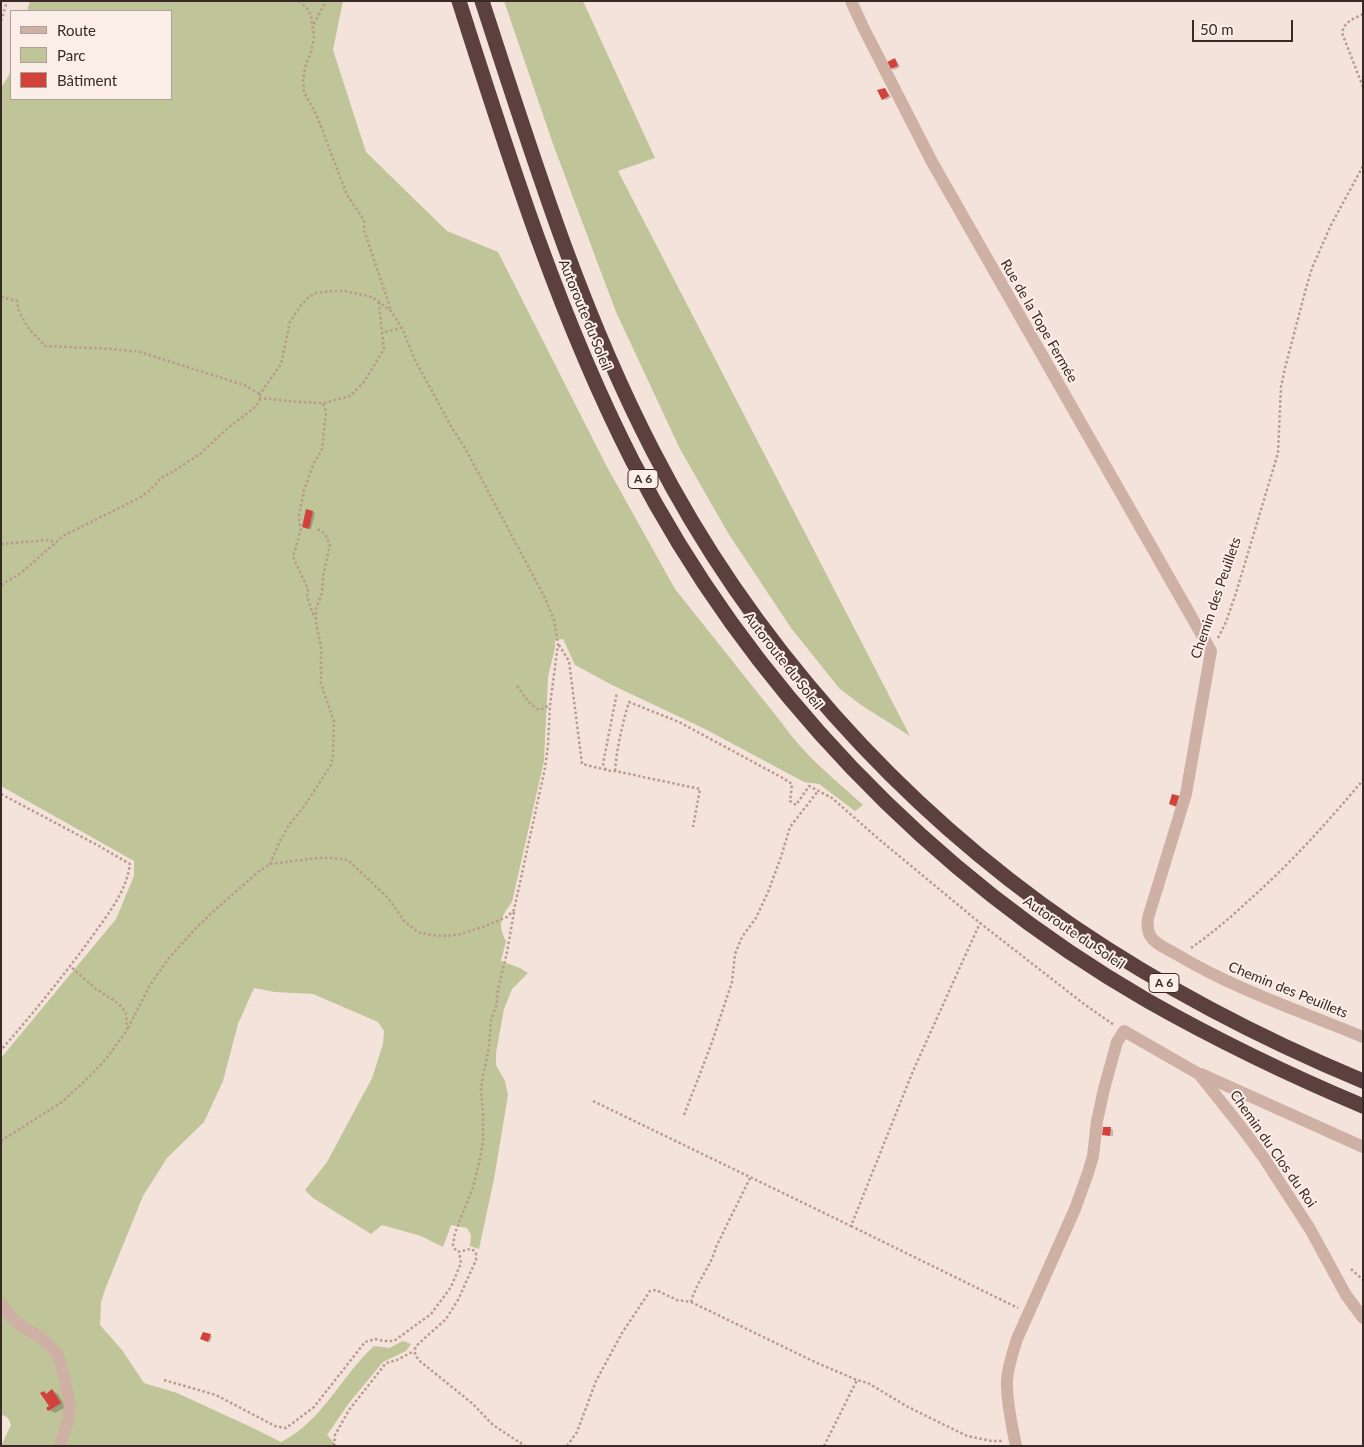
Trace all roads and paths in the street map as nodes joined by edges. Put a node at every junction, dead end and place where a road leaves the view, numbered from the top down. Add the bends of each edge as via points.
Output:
1 (7, 1) edge
2 (300, 1) edge
3 (326, 1) edge
4 (459, 1) edge
5 (482, 1) edge
6 (851, 1) edge
7 (1363, 14) edge
8 (1, 21) edge
9 (313, 25) junction
10 (1363, 87) edge
11 (1363, 166) edge
12 (1, 297) edge
13 (379, 301) junction
14 (391, 311) junction
15 (401, 328) junction
16 (382, 333) junction
17 (260, 396) junction
18 (323, 403) junction
19 (316, 528) dead end
20 (56, 542) junction
21 (1, 544) edge
22 (1, 585) edge
23 (316, 622) junction
24 (558, 644) junction
25 (1211, 651) junction
26 (517, 686) dead end
27 (617, 692) dead end
28 (550, 705) junction
29 (606, 770) junction
30 (615, 770) junction
31 (1363, 780) edge
32 (818, 791) junction
33 (1, 794) edge
34 (694, 827) dead end
35 (270, 864) junction
36 (514, 910) junction
37 (980, 923) junction
38 (1179, 956) junction
39 (70, 966) junction
40 (127, 1030) junction
41 (1124, 1031) junction
42 (1363, 1037) edge
43 (1, 1050) edge
44 (1199, 1074) junction
45 (1363, 1081) edge
46 (593, 1101) dead end
47 (1363, 1106) edge
48 (684, 1115) dead end
49 (1, 1141) edge
50 (1363, 1147) edge
51 (750, 1178) junction
52 (851, 1226) junction
53 (459, 1252) junction
54 (1351, 1269) dead end
55 (1363, 1280) edge
56 (691, 1302) junction
57 (1, 1303) edge
58 (1028, 1313) junction
59 (1363, 1318) edge
60 (414, 1351) junction
61 (164, 1380) dead end
62 (857, 1380) junction
63 (1015, 1443) edge
64 (60, 1446) edge
65 (334, 1446) edge
66 (525, 1446) edge
67 (567, 1446) edge
68 (824, 1446) edge

1 - 8 path
2 - 9 path via 311,15
3 - 9 path
4 - 47 highway, Autoroute du Soleil / A 6 via 548,267 607,407 647,487 687,556 732,623 782,688 834,748 895,810 1024,919 1107,976 1193,1026
5 - 45 highway, Autoroute du Soleil / A 6 via 569,258 642,430 722,567 766,632 800,674 905,789 962,841 1031,896 1173,988 1258,1033
6 - 25 street, Rue de la Tope Fermée via 937,170
7 - 10 path via 1346,24 1342,34
9 - 14 path via 314,38 306,63 304,92 317,116 347,195 364,220 364,230
11 - 25 path, Chemin des Peuillets via 1330,225 1304,292 1281,387 1278,453 1236,593
12 - 17 path via 17,301 29,329 45,346 140,352 244,385
13 - 14 path
13 - 16 path
13 - 17 path via 345,291 309,296 290,322 281,364
14 - 15 path
15 - 16 path
15 - 24 path via 415,360 545,598 554,620
16 - 18 path via 384,348 364,382 350,396
17 - 18 path
17 - 20 path via 253,410 200,454 160,478 141,497
18 - 23 path via 326,412 322,449 304,490 293,556 308,589 307,597
19 - 23 path via 325,534 330,544
20 - 21 path
20 - 22 path
23 - 35 path via 321,647 321,683 334,722 333,756 324,777 289,825
24 - 28 path
24 - 29 path via 569,661 582,764
25 - 38 street, Chemin des Peuillets via 1186,794 1147,924 1155,942
26 - 28 path via 529,704 539,710
27 - 29 path via 603,764
28 - 36 path via 545,768
29 - 30 path
30 - 32 path via 616,752 629,702 679,722 781,776 792,784 790,801 796,804 809,786
30 - 34 path via 700,789
31 - 38 path via 1271,882 1212,933
32 - 37 path via 832,798
32 - 48 path via 790,827 768,892 756,918 742,937 735,954 732,982
33 - 39 path via 130,864 128,878 114,905
35 - 36 path via 318,858 348,860 388,898 406,922 418,932 431,935 460,934 507,917
35 - 40 path via 216,909 169,958 150,985
36 - 53 path via 482,1076 480,1158 453,1245
37 - 41 path
37 - 52 path via 913,1071
38 - 42 street, Chemin des Peuillets via 1223,980
39 - 40 path via 96,990 118,1003 126,1013
39 - 43 path
40 - 49 path via 106,1059 62,1102
41 - 44 street, Chemin du Clos du Roi
41 - 58 street via 1117,1042 1104,1089 1088,1173
44 - 50 street
44 - 59 street, Chemin du Clos du Roi via 1264,1158
46 - 51 path
51 - 52 path
51 - 56 path
52 - 58 path
53 - 60 path via 472,1249 477,1256 458,1300 446,1319
53 - 61 path via 461,1263 451,1287 431,1314 394,1341 375,1339 365,1342 314,1407 286,1428 275,1426 216,1395
54 - 55 path
56 - 62 path
56 - 67 path via 677,1300 656,1290 650,1291 596,1381 578,1432
57 - 64 street via 13,1319 42,1338 58,1355 70,1408
58 - 63 street via 1010,1359 1007,1380
60 - 65 path via 386,1363 349,1410 335,1435
60 - 66 path via 422,1362 493,1425
62 - 63 path via 966,1436
62 - 68 path

